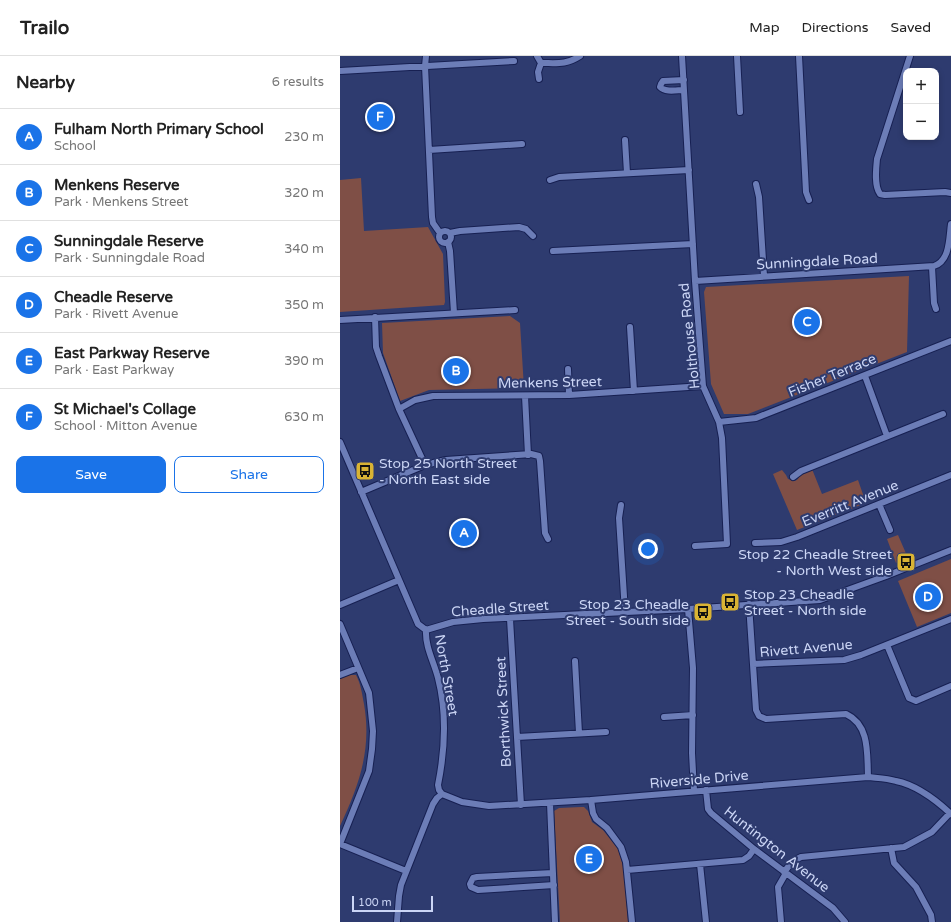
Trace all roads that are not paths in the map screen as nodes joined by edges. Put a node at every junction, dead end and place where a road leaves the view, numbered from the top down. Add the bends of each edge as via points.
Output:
1 (426, 56) edge
2 (537, 56) edge
3 (580, 56) edge
4 (682, 56) edge
5 (737, 56) edge
6 (799, 56) edge
7 (910, 56) edge
8 (514, 61) dead end
9 (541, 63) junction
10 (425, 66) junction
11 (340, 71) edge
12 (539, 79) dead end
13 (684, 80) junction
14 (684, 90) junction
15 (740, 112) dead end
16 (625, 140) dead end
17 (522, 144) dead end
18 (429, 150) junction
19 (689, 170) junction
20 (627, 173) junction
21 (550, 180) dead end
22 (756, 184) dead end
23 (951, 193) edge
24 (809, 200) dead end
25 (951, 224) edge
26 (440, 233) junction
27 (450, 233) junction
28 (533, 236) dead end
29 (950, 236) edge
30 (448, 242) junction
31 (693, 244) junction
32 (553, 251) dead end
33 (932, 267) junction
34 (764, 276) junction
35 (695, 281) junction
36 (936, 309) dead end
37 (515, 310) dead end
38 (454, 313) junction
39 (375, 317) junction
40 (340, 320) edge
41 (630, 327) dead end
42 (951, 341) edge
43 (568, 368) dead end
44 (864, 376) junction
45 (703, 386) junction
46 (634, 391) junction
47 (569, 395) junction
48 (525, 396) junction
49 (399, 409) junction
50 (943, 414) dead end
51 (719, 422) junction
52 (888, 436) junction
53 (340, 442) edge
54 (528, 455) junction
55 (425, 466) junction
56 (951, 475) edge
57 (793, 476) dead end
58 (362, 492) junction
59 (879, 504) junction
60 (621, 505) dead end
61 (890, 530) dead end
62 (548, 539) dead end
63 (755, 543) dead end
64 (695, 546) dead end
65 (951, 550) edge
66 (399, 580) junction
67 (749, 604) junction
68 (340, 605) edge
69 (688, 609) junction
70 (625, 612) junction
71 (510, 618) junction
72 (951, 619) edge
73 (340, 624) edge
74 (426, 630) junction
75 (887, 645) junction
76 (575, 661) dead end
77 (753, 664) junction
78 (358, 668) junction
79 (340, 675) edge
80 (951, 686) edge
81 (693, 715) junction
82 (664, 717) dead end
83 (606, 732) dead end
84 (579, 733) junction
85 (517, 737) junction
86 (868, 777) junction
87 (706, 790) junction
88 (694, 791) junction
89 (442, 794) junction
90 (591, 800) junction
91 (550, 803) junction
92 (521, 805) junction
93 (950, 813) edge
94 (340, 844) edge
95 (891, 848) junction
96 (754, 849) junction
97 (700, 864) junction
98 (627, 870) junction
99 (406, 871) junction
100 (553, 873) junction
101 (785, 873) junction
102 (554, 885) junction
103 (397, 922) edge
104 (555, 922) edge
105 (632, 922) edge
106 (706, 922) edge
107 (781, 922) edge
108 (845, 922) edge
109 (932, 922) edge

1 - 10 street
2 - 9 street
3 - 9 street via 564,63
4 - 13 street, Holthouse Road
5 - 15 street
6 - 24 street via 806,192
7 - 23 street via 877,159 877,190 885,195
8 - 10 street
9 - 12 street
10 - 11 street
10 - 18 street
13 - 14 street, Holthouse Road
13 - 14 street via 663,81 660,87 666,91
14 - 19 street, Holthouse Road
16 - 20 street
17 - 18 street
18 - 26 street via 433,223
19 - 20 street
19 - 31 street, Holthouse Road
20 - 21 street via 559,177
22 - 34 street
25 - 29 street
26 - 27 street
26 - 30 street via 440,240 443,243
27 - 28 street via 519,227
27 - 30 street
29 - 33 street, Sunningdale Road via 944,260
30 - 38 street
31 - 32 street
31 - 35 street, Holthouse Road
33 - 34 street, Sunningdale Road
33 - 36 street
34 - 35 street, Sunningdale Road
35 - 45 street, Holthouse Road
37 - 38 street
38 - 39 street
39 - 40 street
39 - 49 street via 376,347
41 - 46 street
42 - 44 street, Fisher Terrace
43 - 47 street
44 - 51 street, Fisher Terrace via 756,418
44 - 52 street
45 - 46 street, Menkens Street
45 - 51 street, Holthouse Road
46 - 47 street, Menkens Street
47 - 48 street, Menkens Street
48 - 49 street, Menkens Street via 433,396 415,400
48 - 54 street
49 - 55 street
50 - 52 street
51 - 64 street, Holthouse Road via 727,544
52 - 57 street
53 - 58 street, North Street
54 - 55 street via 446,460
54 - 62 street via 539,456 545,533
55 - 58 street
56 - 59 street, Everritt Avenue
58 - 66 street, North Street
59 - 61 street
59 - 63 street, Everritt Avenue via 797,537 781,542
60 - 70 street via 619,518
65 - 67 street, Cheadle Street via 820,600
66 - 68 street
66 - 74 street, North Street via 418,624
67 - 69 street, Cheadle Street
67 - 77 street
69 - 70 street, Cheadle Street
69 - 81 street via 693,668
70 - 71 street, Cheadle Street
71 - 74 street, Cheadle Street via 453,622
71 - 85 street, Borthwick Street
72 - 75 street, Rivett Avenue
73 - 78 street
74 - 89 street, North Street via 444,708 444,744 438,785
75 - 77 street, Rivett Avenue via 844,660
75 - 80 street via 912,700 916,701
76 - 84 street
77 - 86 street via 756,710 759,716 762,718 846,714 854,718 865,736
78 - 79 street
78 - 94 street via 369,693 372,749 369,771
81 - 82 street
81 - 88 street
83 - 84 street
84 - 85 street
85 - 92 street, Borthwick Street
86 - 87 street, Riverside Drive
86 - 93 street, Riverside Drive via 897,781 919,790
87 - 88 street, Riverside Drive
87 - 96 street, Huntington Avenue via 708,809 711,813
88 - 90 street, Riverside Drive
89 - 92 street, Riverside Drive via 474,805
89 - 99 street via 433,804
90 - 91 street, Riverside Drive
90 - 98 street via 596,819 607,828 621,847
91 - 92 street, Riverside Drive
91 - 100 street
93 - 95 street via 932,832 904,847
94 - 99 street
95 - 101 street via 801,857 793,861
95 - 109 street via 894,863 916,887 931,915
96 - 97 street via 743,860
96 - 101 street, Huntington Avenue
97 - 98 street
97 - 106 street
98 - 105 street
99 - 103 street via 399,896
100 - 102 street
100 - 102 street via 477,877 473,878 470,884 478,890
101 - 107 street via 778,887
101 - 108 street, Huntington Avenue via 833,908
102 - 104 street

